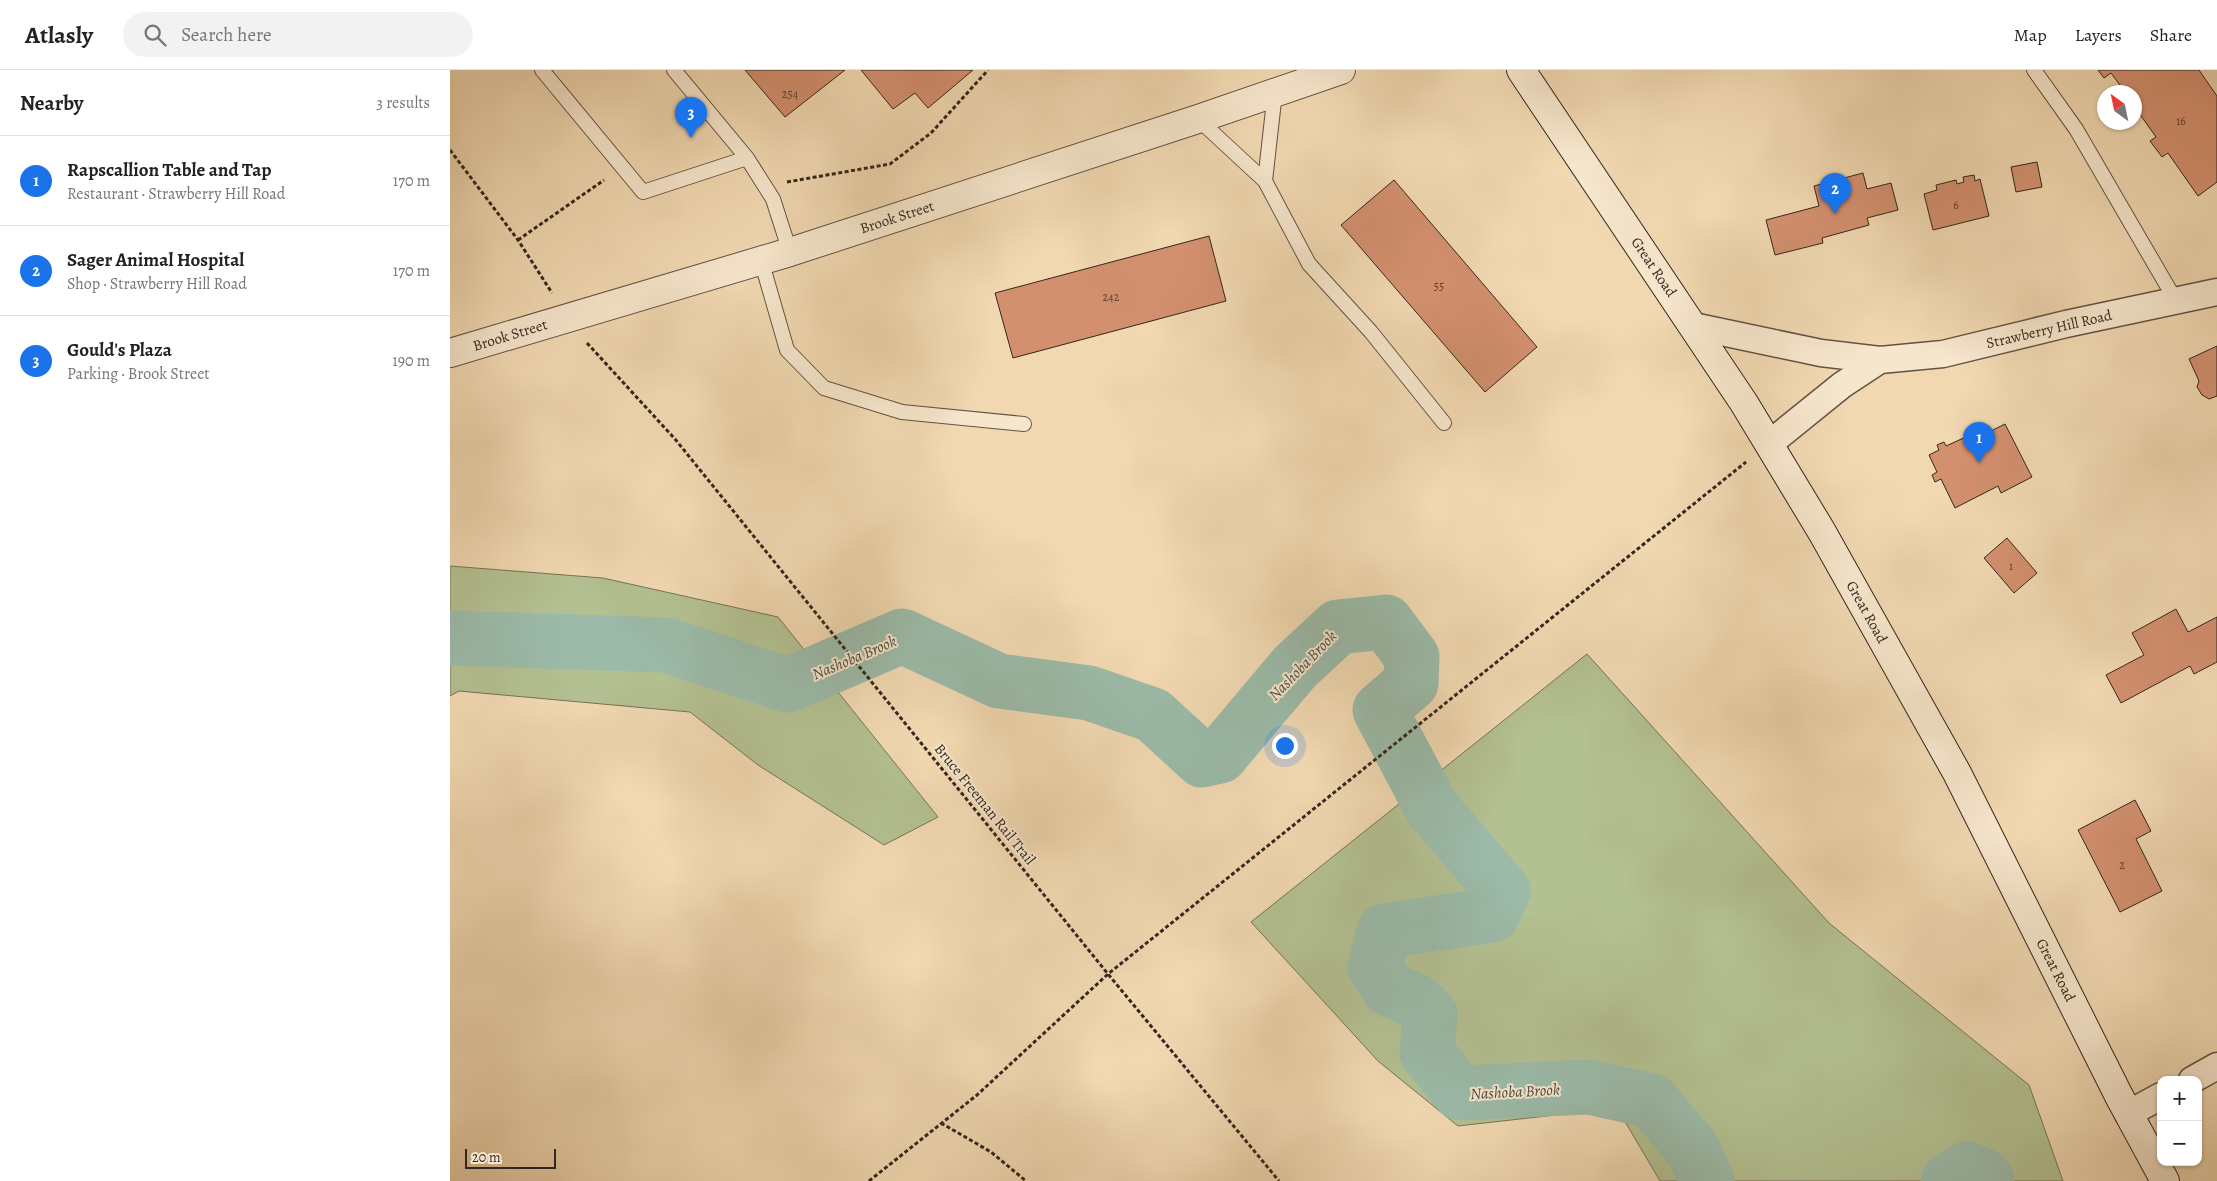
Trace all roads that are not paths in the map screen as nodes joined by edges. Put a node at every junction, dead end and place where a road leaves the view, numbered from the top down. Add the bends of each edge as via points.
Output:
1 (542, 70) edge
2 (674, 70) edge
3 (1341, 70) edge
4 (1521, 70) edge
5 (2034, 70) edge
6 (1275, 92) junction
7 (1198, 120) junction
8 (746, 158) junction
9 (1265, 181) junction
10 (790, 252) junction
11 (761, 260) junction
12 (2217, 292) edge
13 (2176, 301) junction
14 (1693, 326) junction
15 (450, 353) edge
16 (1880, 360) junction
17 (1444, 423) dead end
18 (1024, 424) dead end
19 (1769, 444) junction
20 (2217, 1066) edge
21 (2199, 1076) edge
22 (2157, 1098) edge
23 (2128, 1114) junction
24 (2165, 1181) edge

1 - 8 lane via 643,192
2 - 8 lane
3 - 6 main road, Brook Street
4 - 14 main road, Great Road
5 - 13 lane via 2076,129
6 - 7 main road, Brook Street
6 - 9 lane
7 - 9 lane
7 - 10 main road, Brook Street
8 - 10 lane via 773,199
9 - 17 lane via 1309,264 1371,332
10 - 11 main road, Brook Street
11 - 15 main road, Brook Street
11 - 18 lane via 787,350 824,388 902,412
12 - 13 street, Strawberry Hill Road
13 - 16 street, Strawberry Hill Road via 1944,354
14 - 16 street, Strawberry Hill Road via 1821,353
14 - 19 main road, Great Road
16 - 19 street, Strawberry Hill Road via 1842,385
19 - 23 main road, Great Road via 1957,773
20 - 21 street
22 - 23 street
23 - 24 main road, Great Road

